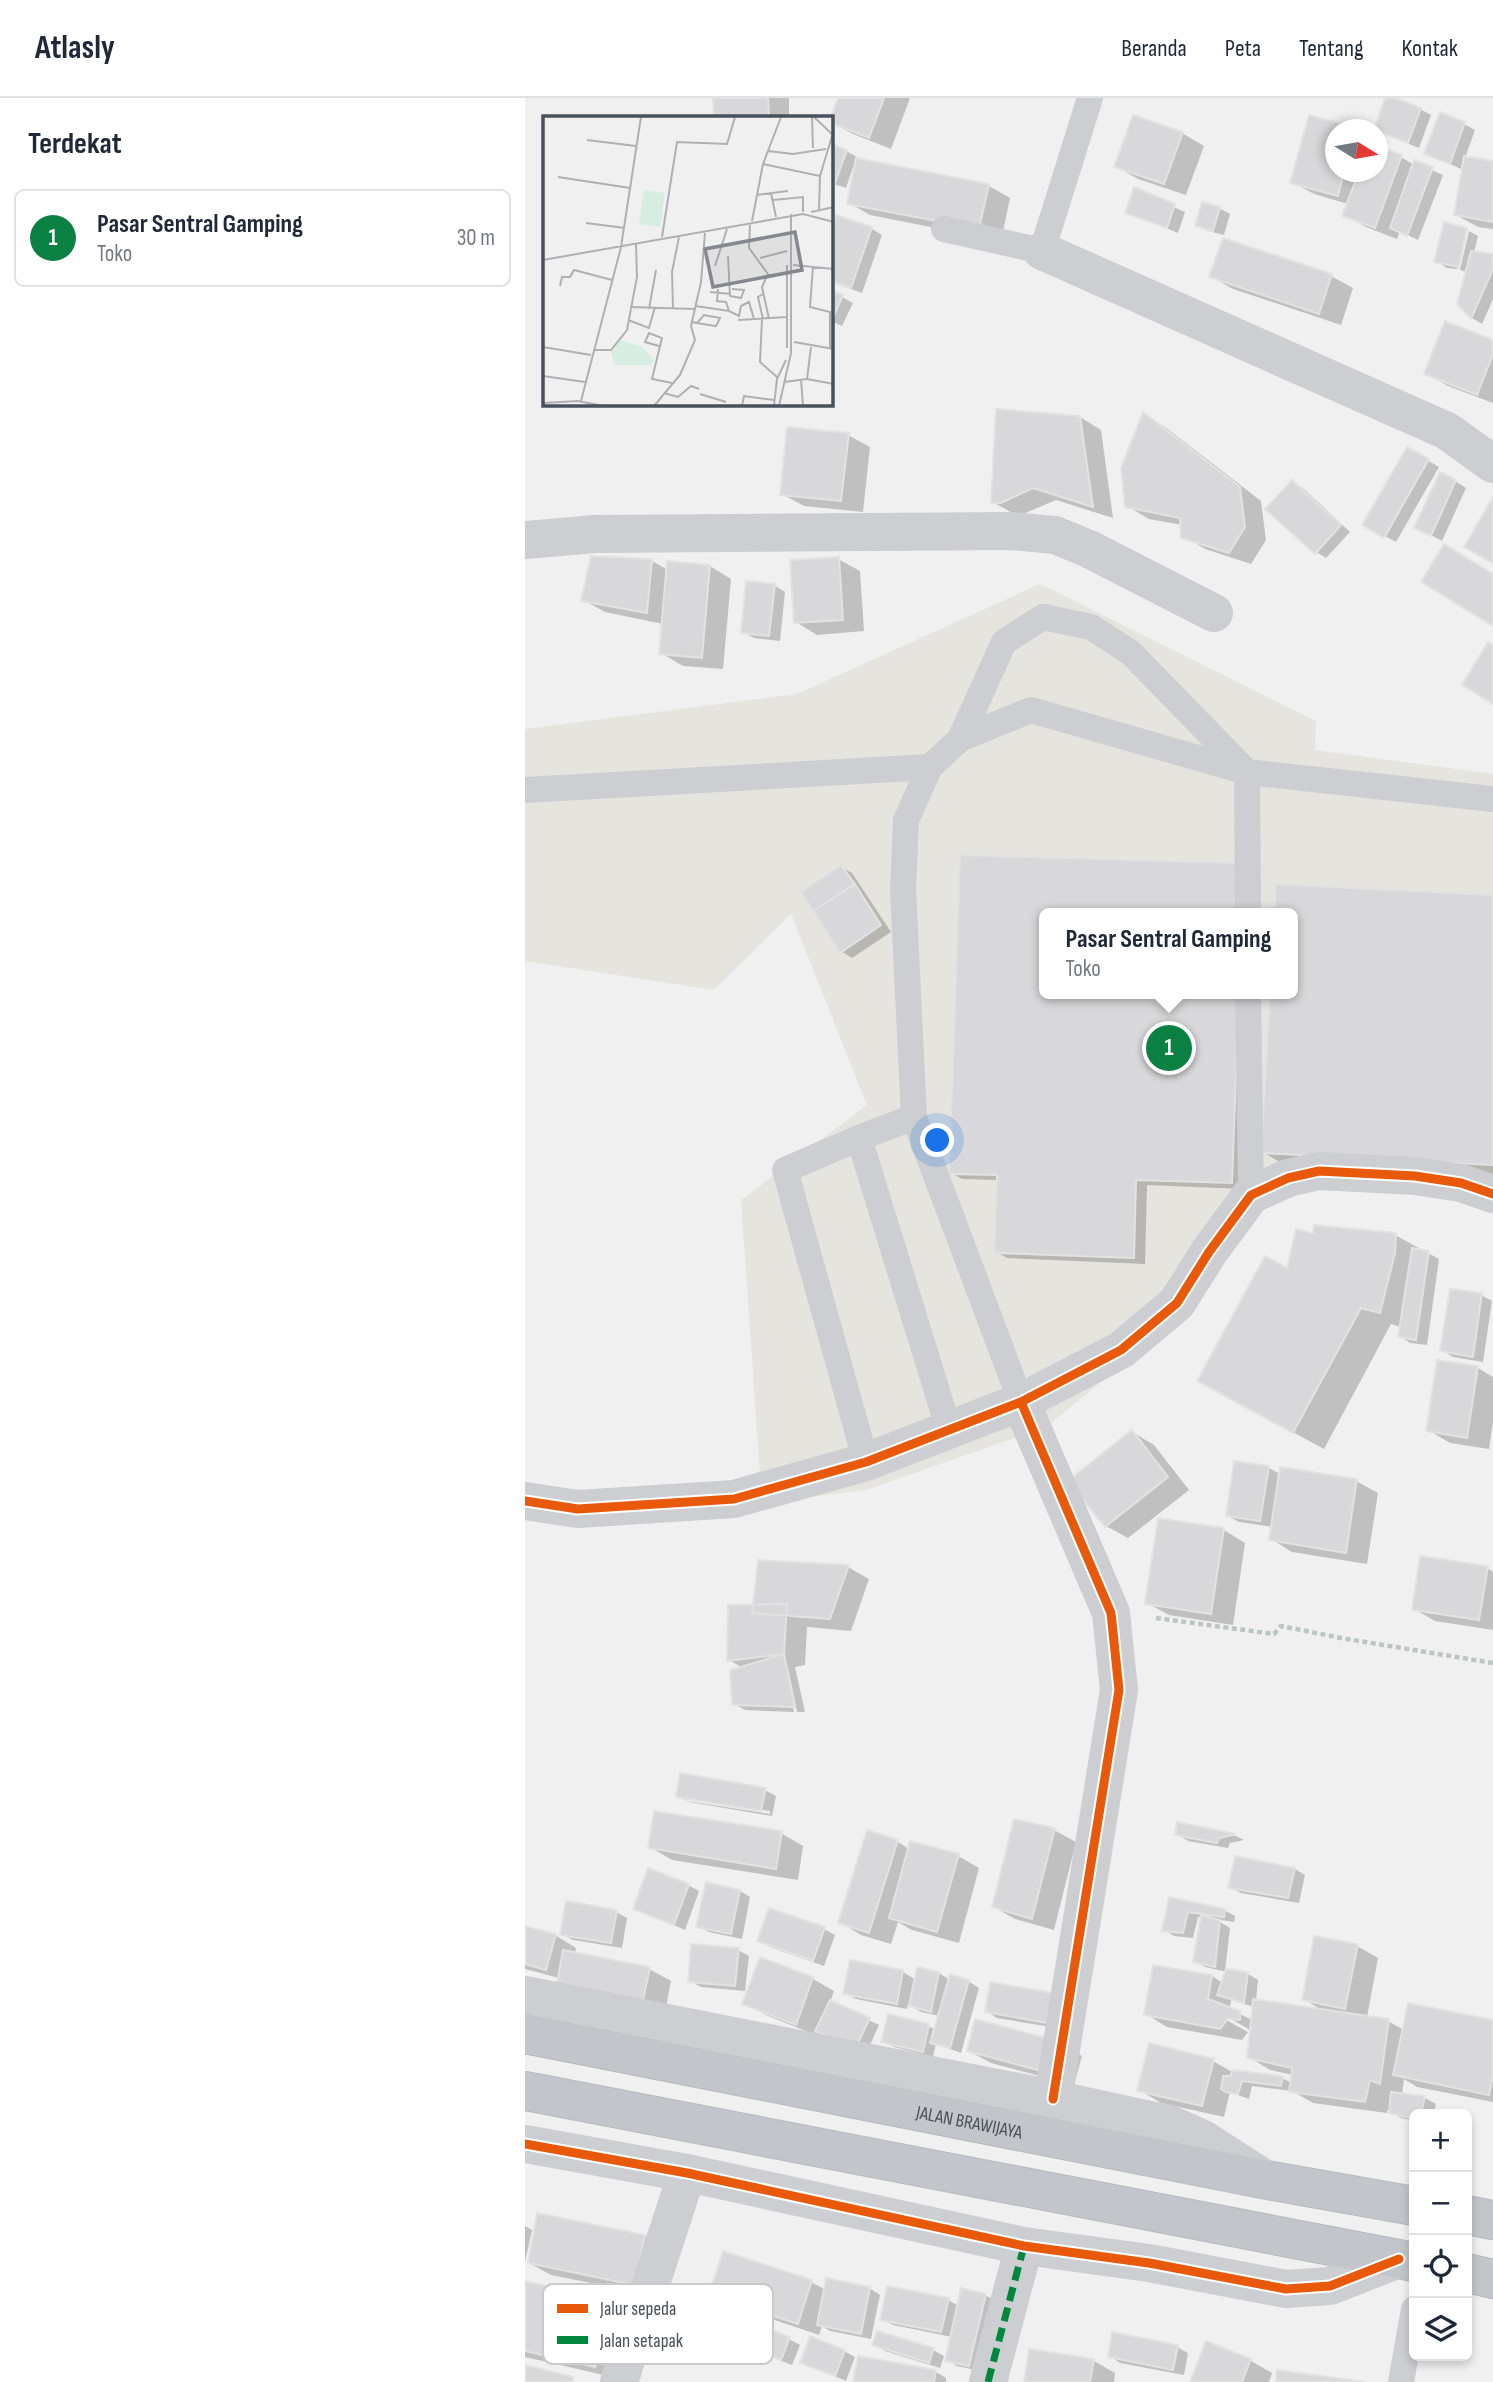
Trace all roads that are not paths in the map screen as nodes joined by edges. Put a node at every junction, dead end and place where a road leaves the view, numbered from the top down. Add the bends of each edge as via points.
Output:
1 (1090, 98) edge
2 (944, 229) dead end
3 (1042, 251) junction
4 (1493, 464) edge
5 (525, 540) edge
6 (1214, 613) dead end
7 (960, 739) junction
8 (930, 767) junction
9 (1247, 772) junction
10 (525, 790) edge
11 (1493, 799) edge
12 (1248, 908) edge
13 (1248, 999) edge
14 (914, 1118) junction
15 (859, 1138) junction
16 (1493, 1194) edge
17 (1251, 1195) junction
18 (1021, 1402) junction
19 (949, 1430) junction
20 (866, 1462) junction
21 (525, 1501) edge
22 (525, 1995) edge
23 (525, 2034) edge
24 (525, 2091) edge
25 (1053, 2099) junction
26 (914, 2110) junction
27 (525, 2144) edge
28 (904, 2163) junction
29 (687, 2174) junction
30 (1267, 2180) junction
31 (1409, 2205) edge
32 (1472, 2216) edge
33 (1493, 2220) edge
34 (1024, 2246) junction
35 (1406, 2260) edge
36 (1472, 2274) edge
37 (1493, 2279) edge
38 (651, 2284) edge
39 (1409, 2337) edge
40 (625, 2364) edge
41 (619, 2382) edge
42 (988, 2382) edge
43 (1401, 2382) edge

1 - 3 lane
2 - 3 lane
3 - 4 street via 1447,431
5 - 6 street via 595,534 1011,531 1055,535
7 - 8 lane
7 - 9 lane via 1031,710
7 - 9 lane via 1004,642 1043,617 1091,627 1131,653
8 - 10 lane
8 - 14 lane via 905,832 903,890
9 - 11 lane
9 - 12 lane
13 - 17 lane
14 - 15 lane
14 - 18 lane
15 - 19 lane
15 - 20 lane via 785,1170
16 - 17 street via 1461,1183 1415,1176 1319,1171
17 - 18 street via 1177,1303 1121,1350
18 - 19 street
18 - 25 street via 1111,1613 1119,1690
19 - 20 street
20 - 21 street via 734,1499 578,1509
22 - 25 street
23 - 26 highway, JALAN BRAWIJAYA
24 - 28 highway
25 - 30 street via 1169,2124 1203,2139
26 - 28 highway
26 - 30 highway, JALAN BRAWIJAYA
27 - 29 street
28 - 35 highway
29 - 34 street
29 - 38 street
30 - 31 highway, JALAN BRAWIJAYA
32 - 33 highway
34 - 35 street via 1286,2289 1330,2286
34 - 42 street
36 - 37 highway
39 - 43 lane
40 - 41 street

